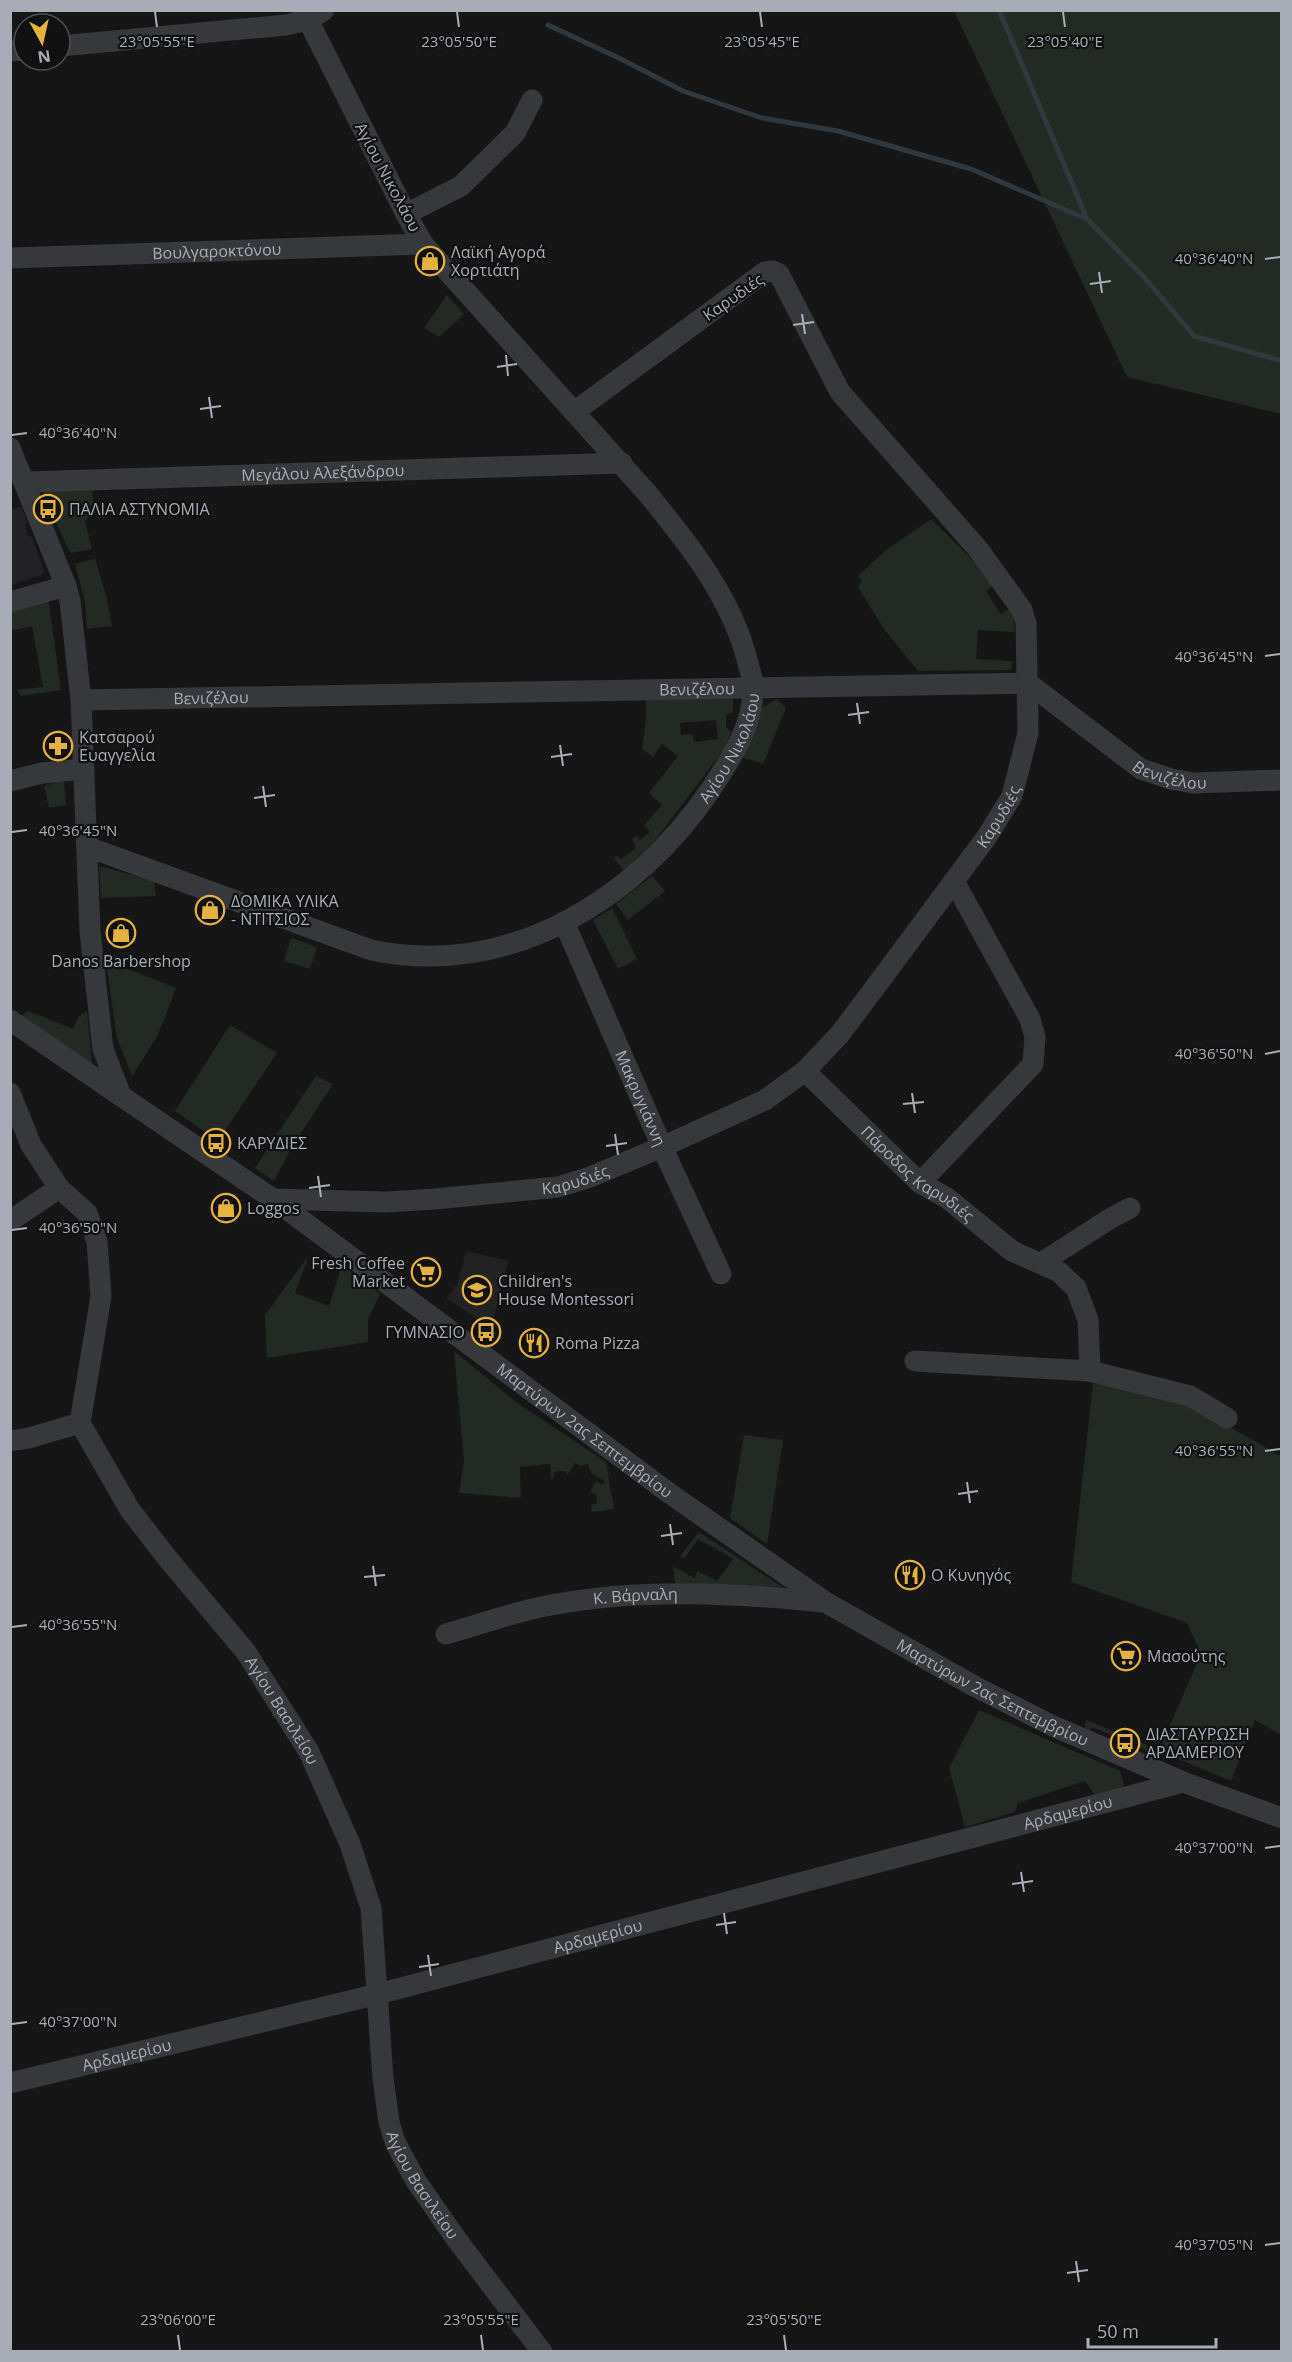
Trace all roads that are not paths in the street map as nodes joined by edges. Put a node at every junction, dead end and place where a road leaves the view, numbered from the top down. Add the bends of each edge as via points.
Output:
1 (312, 14) edge
2 (72, 45) edge
3 (532, 100) dead end
4 (406, 214) junction
5 (423, 244) junction
6 (10, 258) edge
7 (574, 412) junction
8 (10, 447) edge
9 (622, 463) junction
10 (26, 482) junction
11 (66, 586) junction
12 (10, 602) edge
13 (1028, 682) junction
14 (754, 687) junction
15 (81, 700) junction
16 (84, 769) junction
17 (1281, 780) edge
18 (10, 781) edge
19 (88, 848) junction
20 (954, 881) junction
21 (564, 922) junction
22 (10, 1020) edge
23 (805, 1071) junction
24 (10, 1093) edge
25 (121, 1096) junction
26 (662, 1147) junction
27 (921, 1183) junction
28 (59, 1188) junction
29 (273, 1199) junction
30 (1130, 1208) dead end
31 (10, 1221) edge
32 (1041, 1263) junction
33 (721, 1274) dead end
34 (915, 1361) dead end
35 (1090, 1371) junction
36 (1227, 1418) dead end
37 (80, 1423) junction
38 (10, 1441) edge
39 (827, 1603) junction
40 (446, 1634) dead end
41 (1183, 1782) junction
42 (1281, 1818) edge
43 (378, 1994) junction
44 (10, 2083) edge
45 (542, 2352) edge

1 - 2 street via 286,25
1 - 4 street, Αγίου Νικολάου
3 - 4 street via 515,133 461,186
4 - 5 street, Αγίου Νικολάου
5 - 6 street, Βουλγαροκτόνου
5 - 7 street, Αγίου Νικολάου
7 - 9 street, Αγίου Νικολάου
7 - 13 street, Καρυδιές via 765,272 779,274 840,392 978,549 1022,610
8 - 10 street
9 - 10 street, Μεγάλου Αλεξάνδρου
9 - 14 street, Αγίου Νικολάου via 682,535 715,585 743,645
10 - 11 street
11 - 12 street
11 - 15 street
13 - 14 street, Βενιζέλου
13 - 17 street, Βενιζέλου via 1141,769 1193,783
13 - 20 street, Καρυδιές via 1028,733 1012,796
14 - 15 street, Βενιζέλου
14 - 21 street, Αγίου Νικολάου via 745,730 724,770 668,845 634,876
15 - 16 street
16 - 18 street
16 - 19 street
19 - 21 street, Αγίου Νικολάου via 389,954 425,956 480,951 538,935
19 - 25 street via 90,931 103,1049
20 - 23 street, Καρυδιές via 840,1034
20 - 27 street via 1030,1019 1035,1048 1033,1064
21 - 26 street, Μακρυγιάννη
22 - 25 street, Μαρτύρων 2ας Σεπτεμβρίου
23 - 26 street, Καρυδιές via 765,1100
23 - 27 street, Πάροδος Καρυδιές
24 - 28 street via 31,1145
25 - 29 street, Μαρτύρων 2ας Σεπτεμβρίου
26 - 29 street, Καρυδιές via 558,1187 386,1202
26 - 33 street, Μακρυγιάννη
27 - 32 street, Πάροδος Καρυδιές via 947,1197 1012,1251
28 - 31 street
28 - 37 street via 87,1214 97,1242 101,1296
29 - 39 street, Μαρτύρων 2ας Σεπτεμβρίου via 669,1493
30 - 32 street
32 - 35 street, Πάροδος Καρυδιές via 1076,1287 1088,1320
34 - 35 street
35 - 36 street via 1190,1396
37 - 38 street
37 - 43 street, Αγίου Βασιλείου via 130,1510 246,1652 309,1752 350,1844 371,1908
39 - 40 street, Κ. Βάρναλη via 671,1593 607,1596 550,1605
39 - 41 street, Μαρτύρων 2ας Σεπτεμβρίου via 1002,1701
41 - 42 street, Μαρτύρων 2ας Σεπτεμβρίου
41 - 43 street, Αρδαμερίου
43 - 44 street, Αρδαμερίου
43 - 45 street, Αγίου Βασιλείου via 383,2078 395,2142 457,2240

